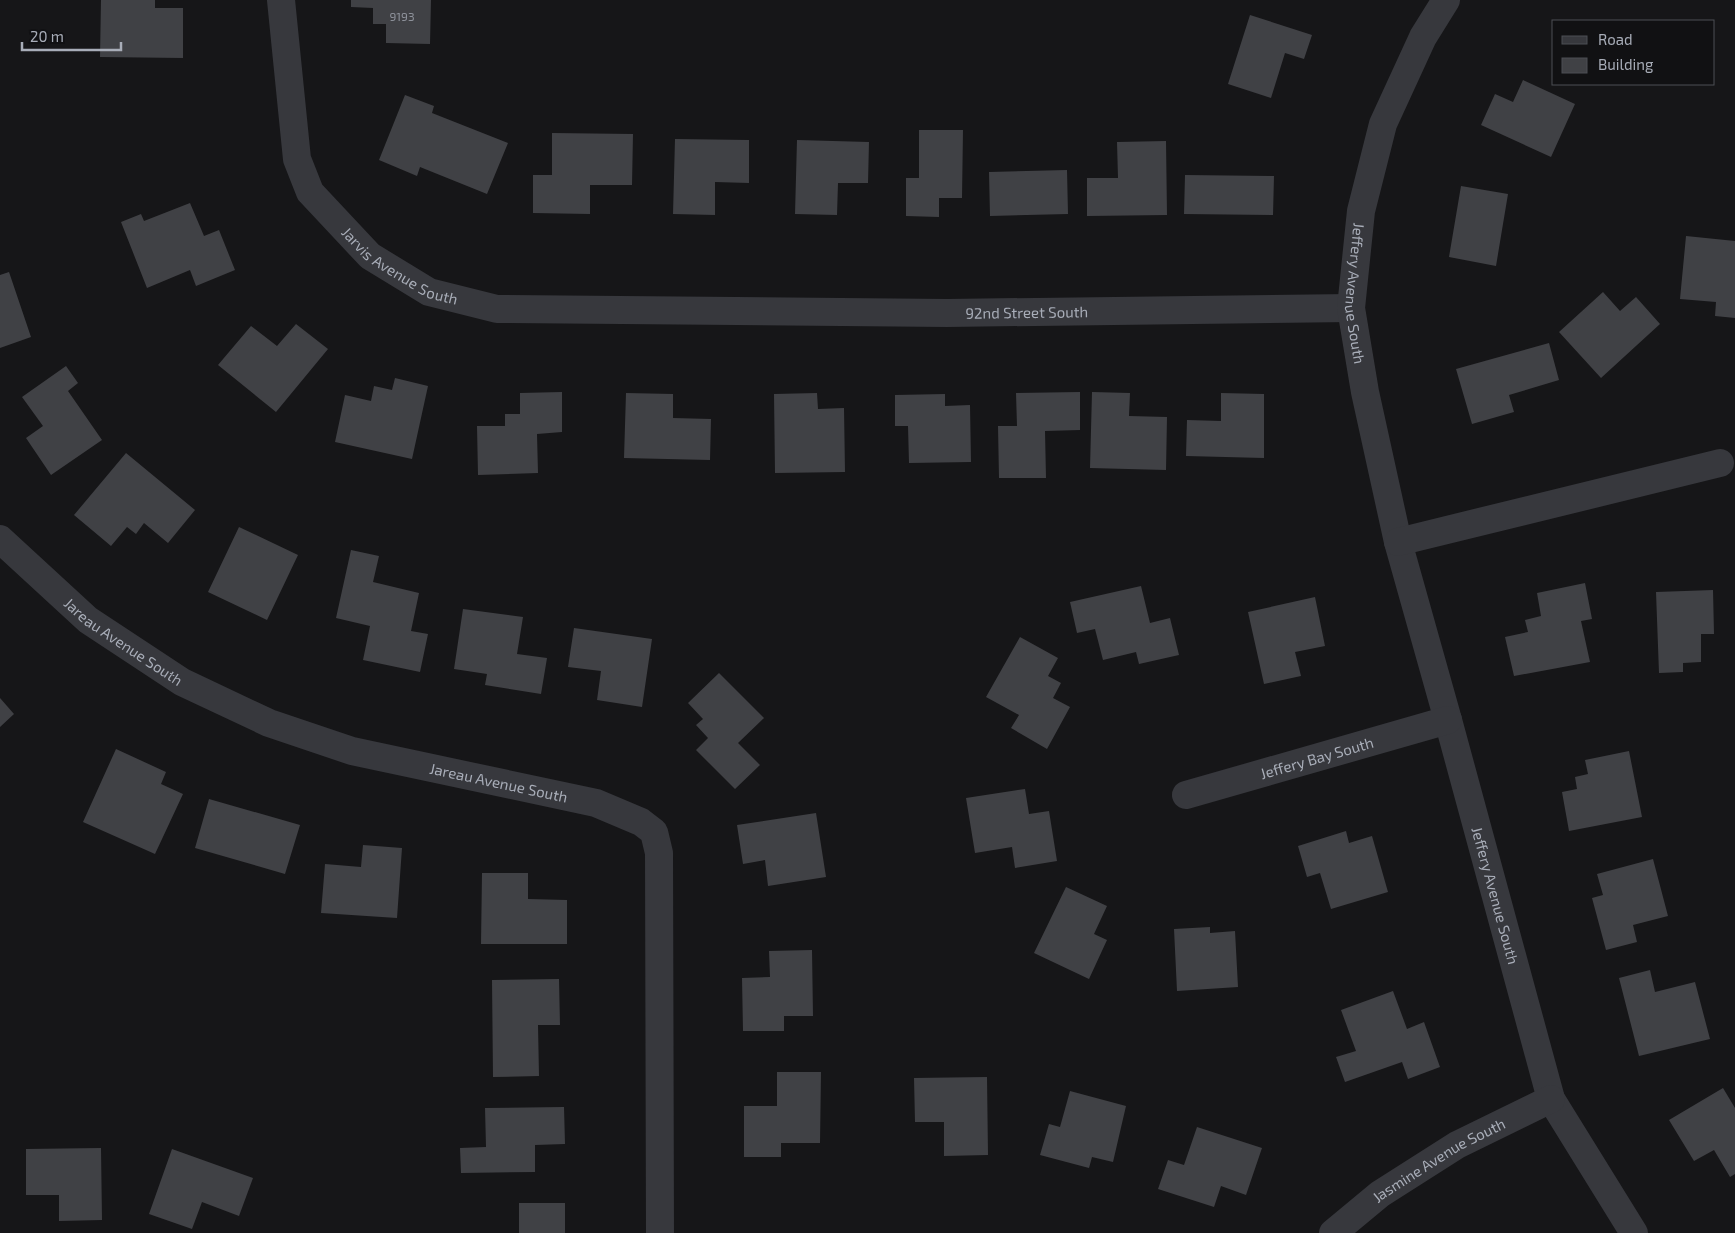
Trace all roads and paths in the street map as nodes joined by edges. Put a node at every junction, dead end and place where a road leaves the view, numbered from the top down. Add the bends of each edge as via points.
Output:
1 (281, 0) edge
2 (1446, 0) edge
3 (1351, 308) junction
4 (703, 311) joint
5 (1720, 462) dead end
6 (1, 541) edge
7 (1398, 542) junction
8 (1448, 720) junction
9 (1186, 795) dead end
10 (1551, 1100) junction
11 (660, 1233) edge
12 (1333, 1233) edge
13 (1634, 1233) edge

1 - 4 street, Jarvis Avenue South via 297,159 310,192 370,256 429,292 497,309
2 - 3 street, Jeffery Avenue South via 1423,37 1383,124 1361,211
3 - 4 street, 92nd Street South via 947,313
3 - 7 street, Jeffery Avenue South via 1365,392
5 - 7 street
6 - 11 street, Jareau Avenue South via 88,620 182,682 269,723 352,751 596,803 642,822 654,832 659,853
7 - 8 street, Jeffery Avenue South
8 - 9 street, Jeffery Bay South
8 - 10 street, Jeffery Avenue South
10 - 12 street, Jasmine Avenue South via 1457,1145 1380,1194
10 - 13 street, Jeffery Avenue South

